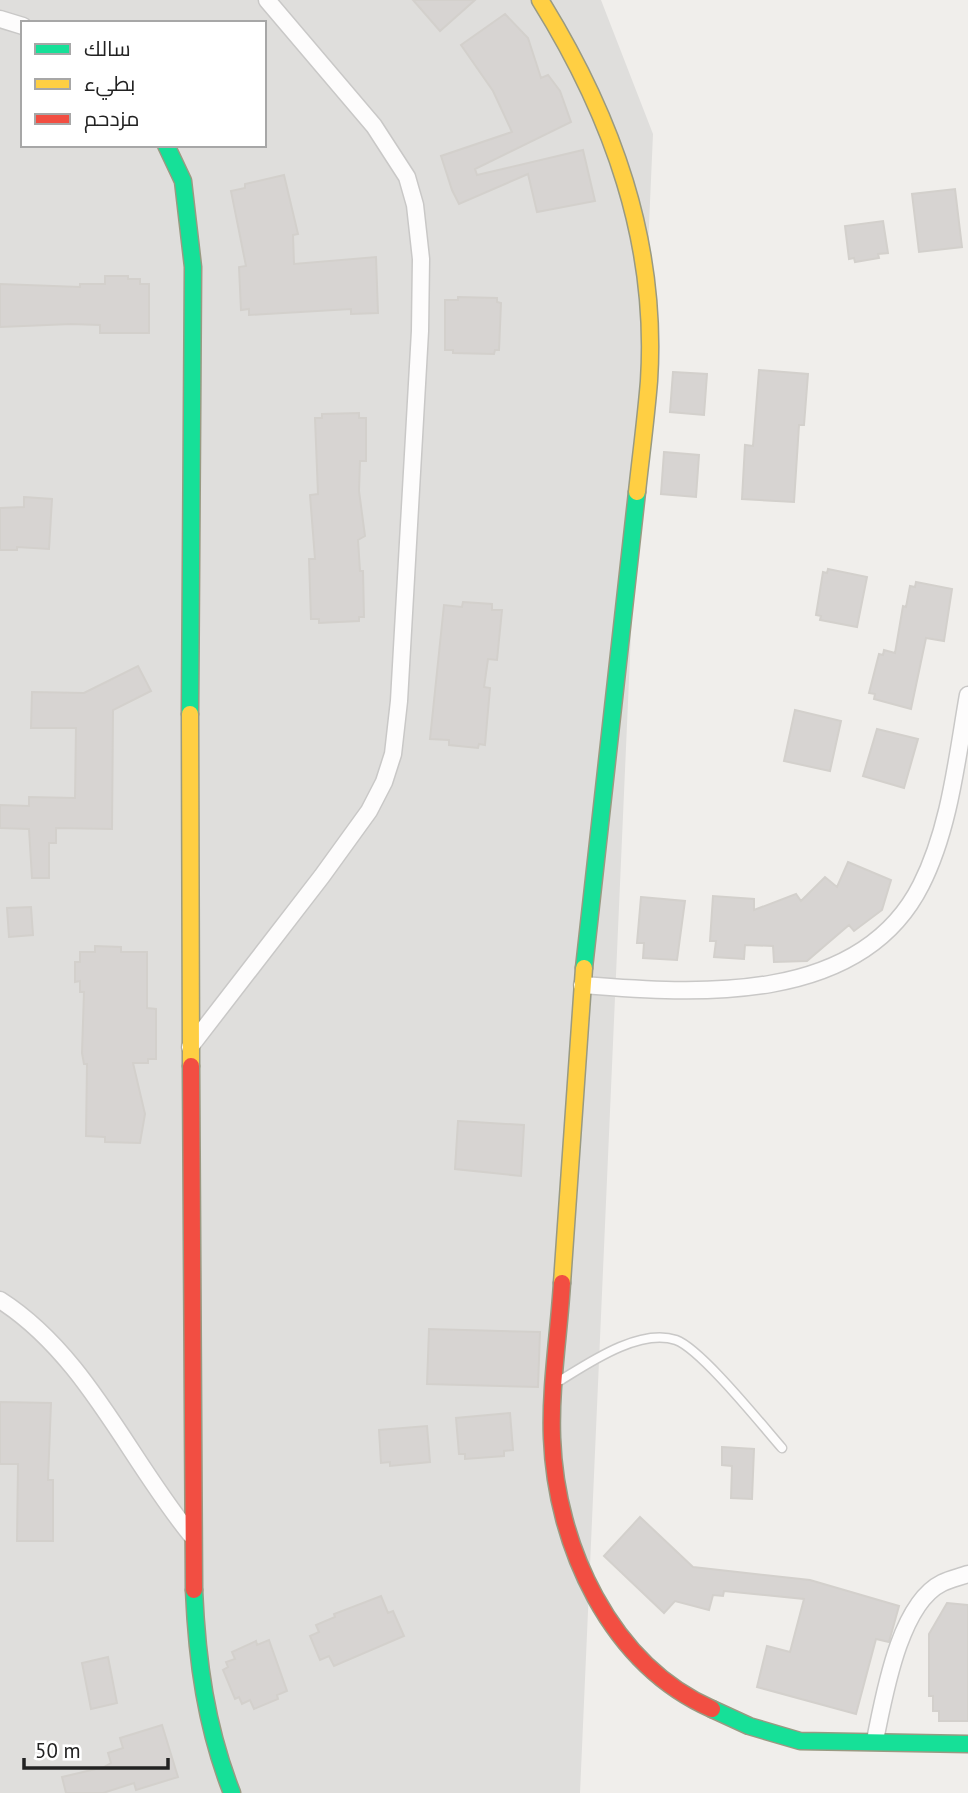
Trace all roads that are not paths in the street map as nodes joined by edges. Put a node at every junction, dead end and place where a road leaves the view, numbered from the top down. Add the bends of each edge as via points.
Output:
1 (267, 0) edge
2 (540, 0) edge
3 (0, 19) edge
4 (21, 25) edge
5 (167, 147) edge
6 (968, 695) edge
7 (582, 985) junction
8 (190, 1047) junction
9 (0, 1300) edge
10 (555, 1383) junction
11 (782, 1448) dead end
12 (191, 1535) junction
13 (968, 1574) edge
14 (875, 1740) junction
15 (968, 1744) edge
16 (232, 1793) edge

1 - 8 street via 373,126 407,177 415,205 421,331 399,701 393,754 369,811
2 - 7 street via 618,150 633,200 652,321
3 - 4 street
5 - 8 street via 183,181 193,267
6 - 7 street via 940,836 921,886 870,946 843,963 789,982 740,987
7 - 10 street
8 - 12 street
9 - 12 street via 52,1343 119,1429
10 - 11 lane via 610,1350 640,1340 675,1340 694,1352
10 - 14 street via 552,1438 562,1509 579,1569 617,1629 657,1676 749,1726 800,1741
12 - 16 street via 200,1691 220,1768
13 - 14 street via 941,1583 922,1600 900,1645
14 - 15 street

